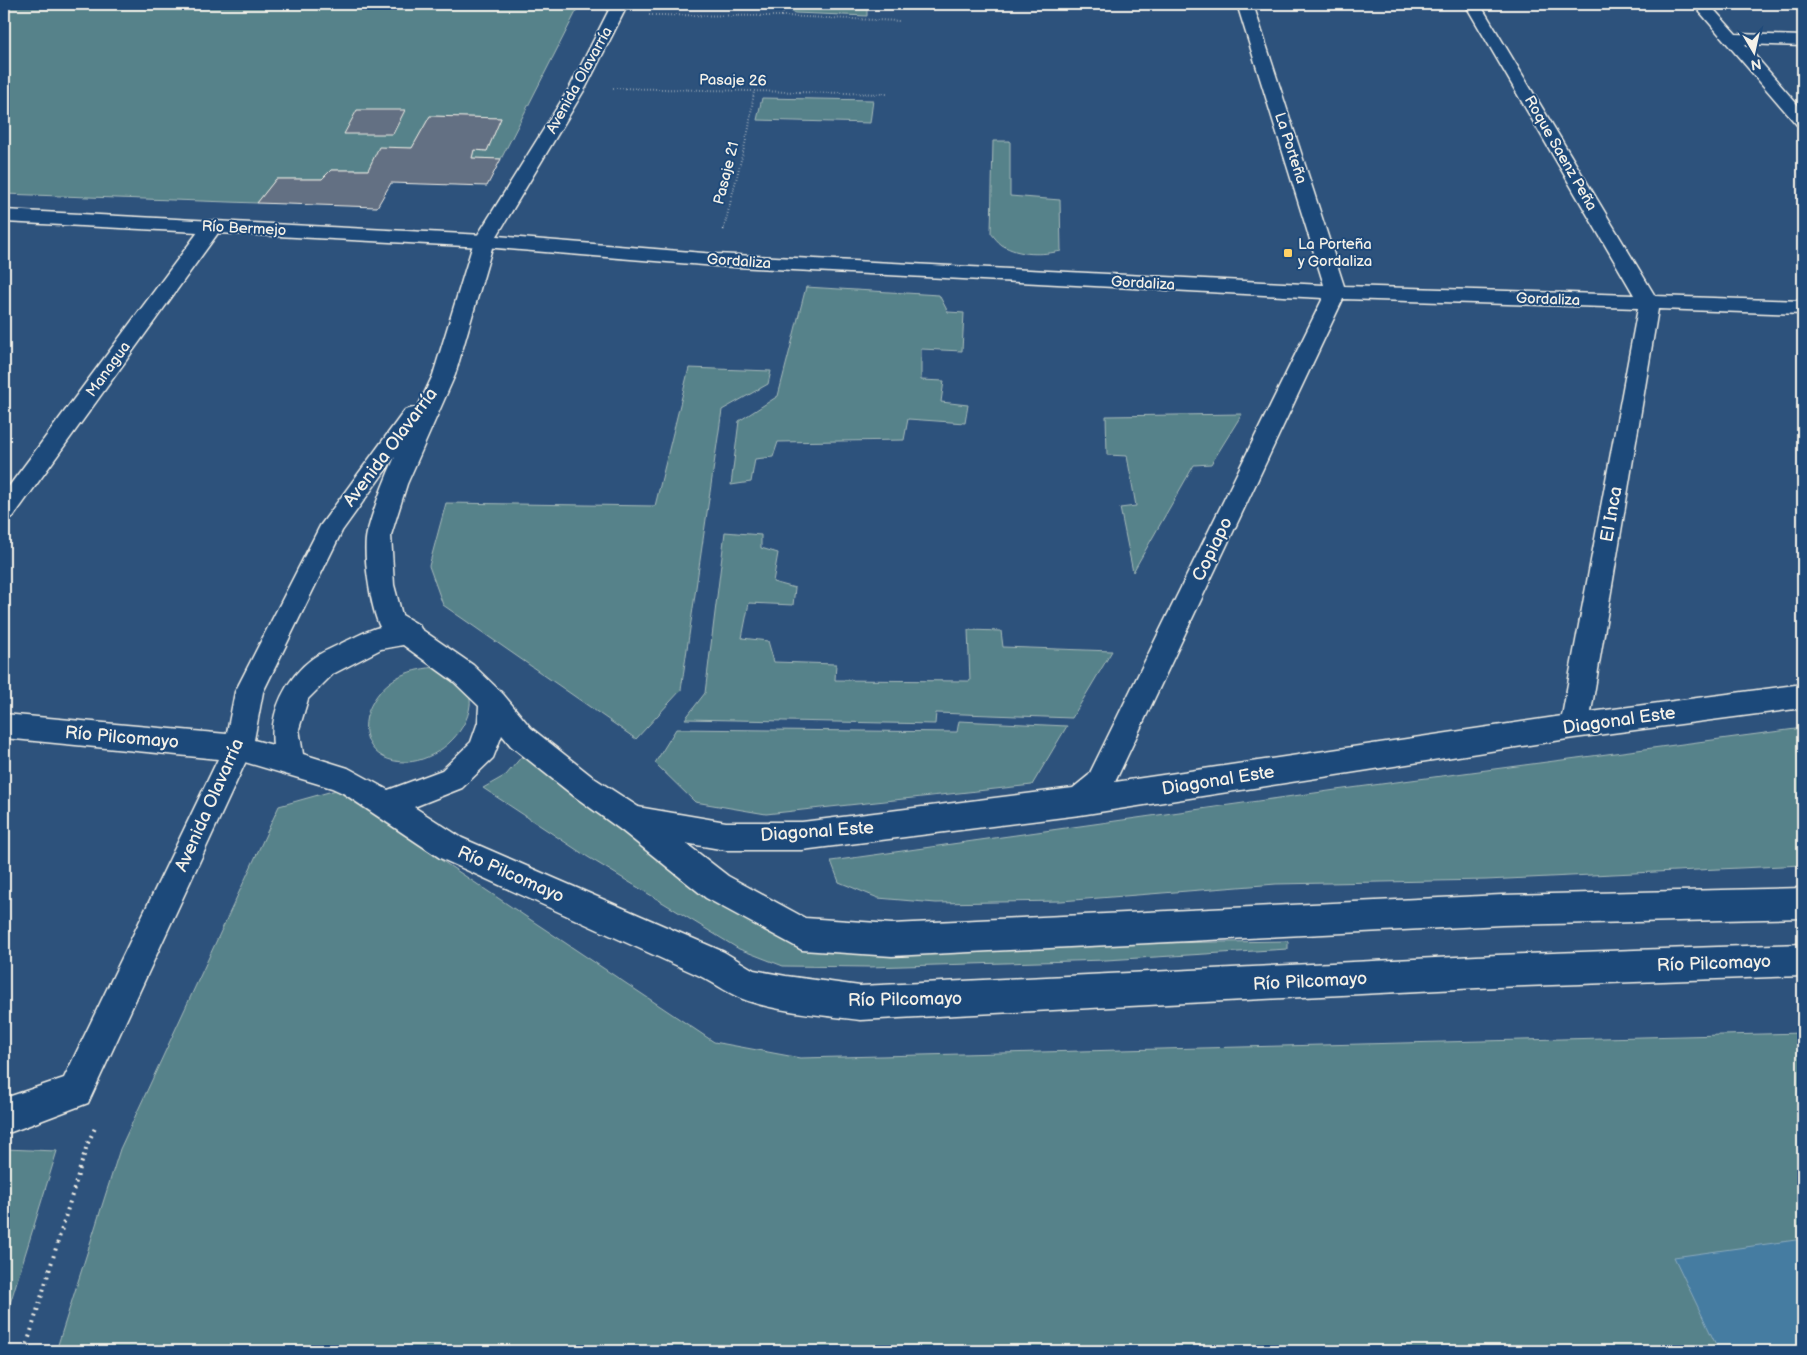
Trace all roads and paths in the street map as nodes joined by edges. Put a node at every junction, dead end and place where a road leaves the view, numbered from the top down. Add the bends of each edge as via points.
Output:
1 (785, 4) edge
2 (1245, 4) edge
3 (1473, 4) edge
4 (1701, 4) edge
5 (618, 9) edge
6 (782, 16) junction
7 (898, 21) dead end
8 (1732, 39) junction
9 (1803, 41) edge
10 (578, 87) junction
11 (754, 91) junction
12 (888, 94) dead end
13 (1803, 121) edge
14 (4, 216) edge
15 (212, 227) junction
16 (484, 241) junction
17 (716, 260) junction
18 (1336, 292) junction
19 (1649, 303) junction
20 (1803, 307) edge
21 (444, 375) junction
22 (4, 511) edge
23 (400, 627) junction
24 (1803, 696) edge
25 (493, 702) junction
26 (4, 726) edge
27 (1574, 726) junction
28 (238, 748) junction
29 (289, 761) junction
30 (1080, 800) junction
31 (385, 805) junction
32 (632, 820) junction
33 (1803, 903) edge
34 (1803, 960) edge
35 (4, 1114) edge
36 (87, 1145) dead end
37 (25, 1351) edge

1 - 6 path
2 - 18 street, La Porteña
3 - 19 street, Roque Saenz Peña
4 - 8 street
5 - 6 path
5 - 10 street, Avenida Olavarría
6 - 7 path
8 - 9 street
8 - 13 street
10 - 11 path, Pasaje 26
10 - 16 street, Avenida Olavarría
11 - 12 path, Pasaje 26
11 - 17 path, Pasaje 21 via 749,128
14 - 15 street, Río Bermejo
15 - 16 street, Río Bermejo
15 - 22 street, Managua
16 - 17 street, Gordaliza
16 - 21 street, Avenida Olavarría
17 - 18 street, Gordaliza
18 - 19 street, Gordaliza
18 - 30 street, Copiapo via 1099,784
19 - 20 street, Gordaliza
19 - 27 street, El Inca
21 - 23 street, Avenida Olavarría via 395,484 380,535 381,585
21 - 28 street, Avenida Olavarría via 332,526 248,692
23 - 25 street via 463,673
23 - 29 street via 323,666 296,693 285,729
24 - 27 street, Diagonal Este
25 - 31 street via 492,722 483,749 452,779
25 - 32 street via 521,737
26 - 28 street, Río Pilcomayo
27 - 30 street, Diagonal Este
28 - 29 street, Río Pilcomayo
28 - 35 street, Avenida Olavarría via 76,1091
29 - 31 street, Río Pilcomayo via 338,777
30 - 32 street, Diagonal Este via 802,836 726,836
31 - 34 street, Río Pilcomayo via 451,848 750,984 786,993 860,1003 1497,971
32 - 33 street via 717,887 802,934 892,940 1502,910
36 - 37 path

